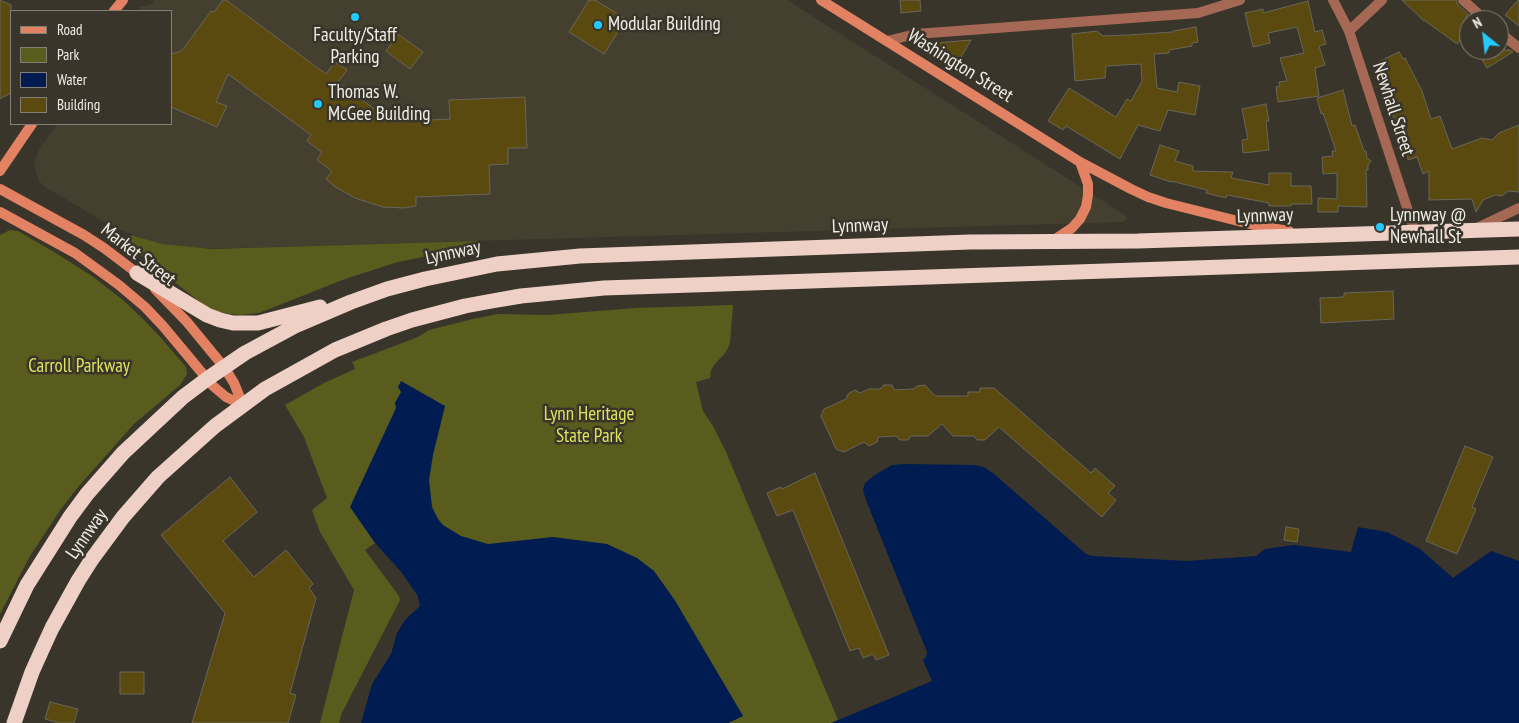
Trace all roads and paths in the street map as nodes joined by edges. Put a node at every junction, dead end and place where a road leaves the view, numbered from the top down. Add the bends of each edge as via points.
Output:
1 (821, 0) edge
2 (1240, 0) edge
3 (1333, 0) edge
4 (1382, 0) edge
5 (1464, 0) edge
6 (1474, 10) edge
7 (1349, 31) junction
8 (1509, 40) edge
9 (887, 41) junction
10 (1519, 48) edge
11 (31, 125) edge
12 (1080, 162) junction
13 (0, 171) edge
14 (0, 189) edge
15 (1519, 208) edge
16 (0, 212) edge
17 (1519, 229) edge
18 (1472, 230) junction
19 (1415, 232) junction
20 (1318, 234) junction
21 (1051, 241) junction
22 (1519, 257) edge
23 (137, 273) junction
24 (386, 290) junction
25 (224, 367) junction
26 (207, 379) junction
27 (243, 405) junction
28 (0, 641) edge
29 (14, 723) edge

1 - 9 main road, Washington Street
2 - 9 street via 1198,13 916,34
3 - 7 street, Newhall Street
4 - 7 street
5 - 6 street
7 - 19 street, Newhall Street
8 - 10 street
9 - 12 main road, Washington Street
11 - 13 main road
12 - 20 main road, Washington Street via 1157,200 1271,228
12 - 21 main road via 1088,184 1084,213 1075,225
14 - 23 main road, Market Street via 99,245
15 - 18 street
16 - 26 main road, Market Street via 84,259 124,288 154,316
17 - 18 highway, Lynnway
18 - 19 highway, Lynnway
19 - 20 highway, Lynnway
20 - 21 highway, Lynnway
21 - 24 highway, Lynnway via 552,258 454,272
22 - 27 highway, Lynnway via 633,287 521,296 465,306 386,329 310,363
23 - 24 highway via 207,315 239,324
23 - 25 main road, Market Street via 169,302
24 - 25 highway, Lynnway via 297,324
25 - 26 highway, Lynnway
25 - 27 main road
26 - 27 main road via 226,397
26 - 28 highway, Lynnway via 122,453 87,494 40,563
27 - 29 highway, Lynnway via 158,477 92,558 52,628

